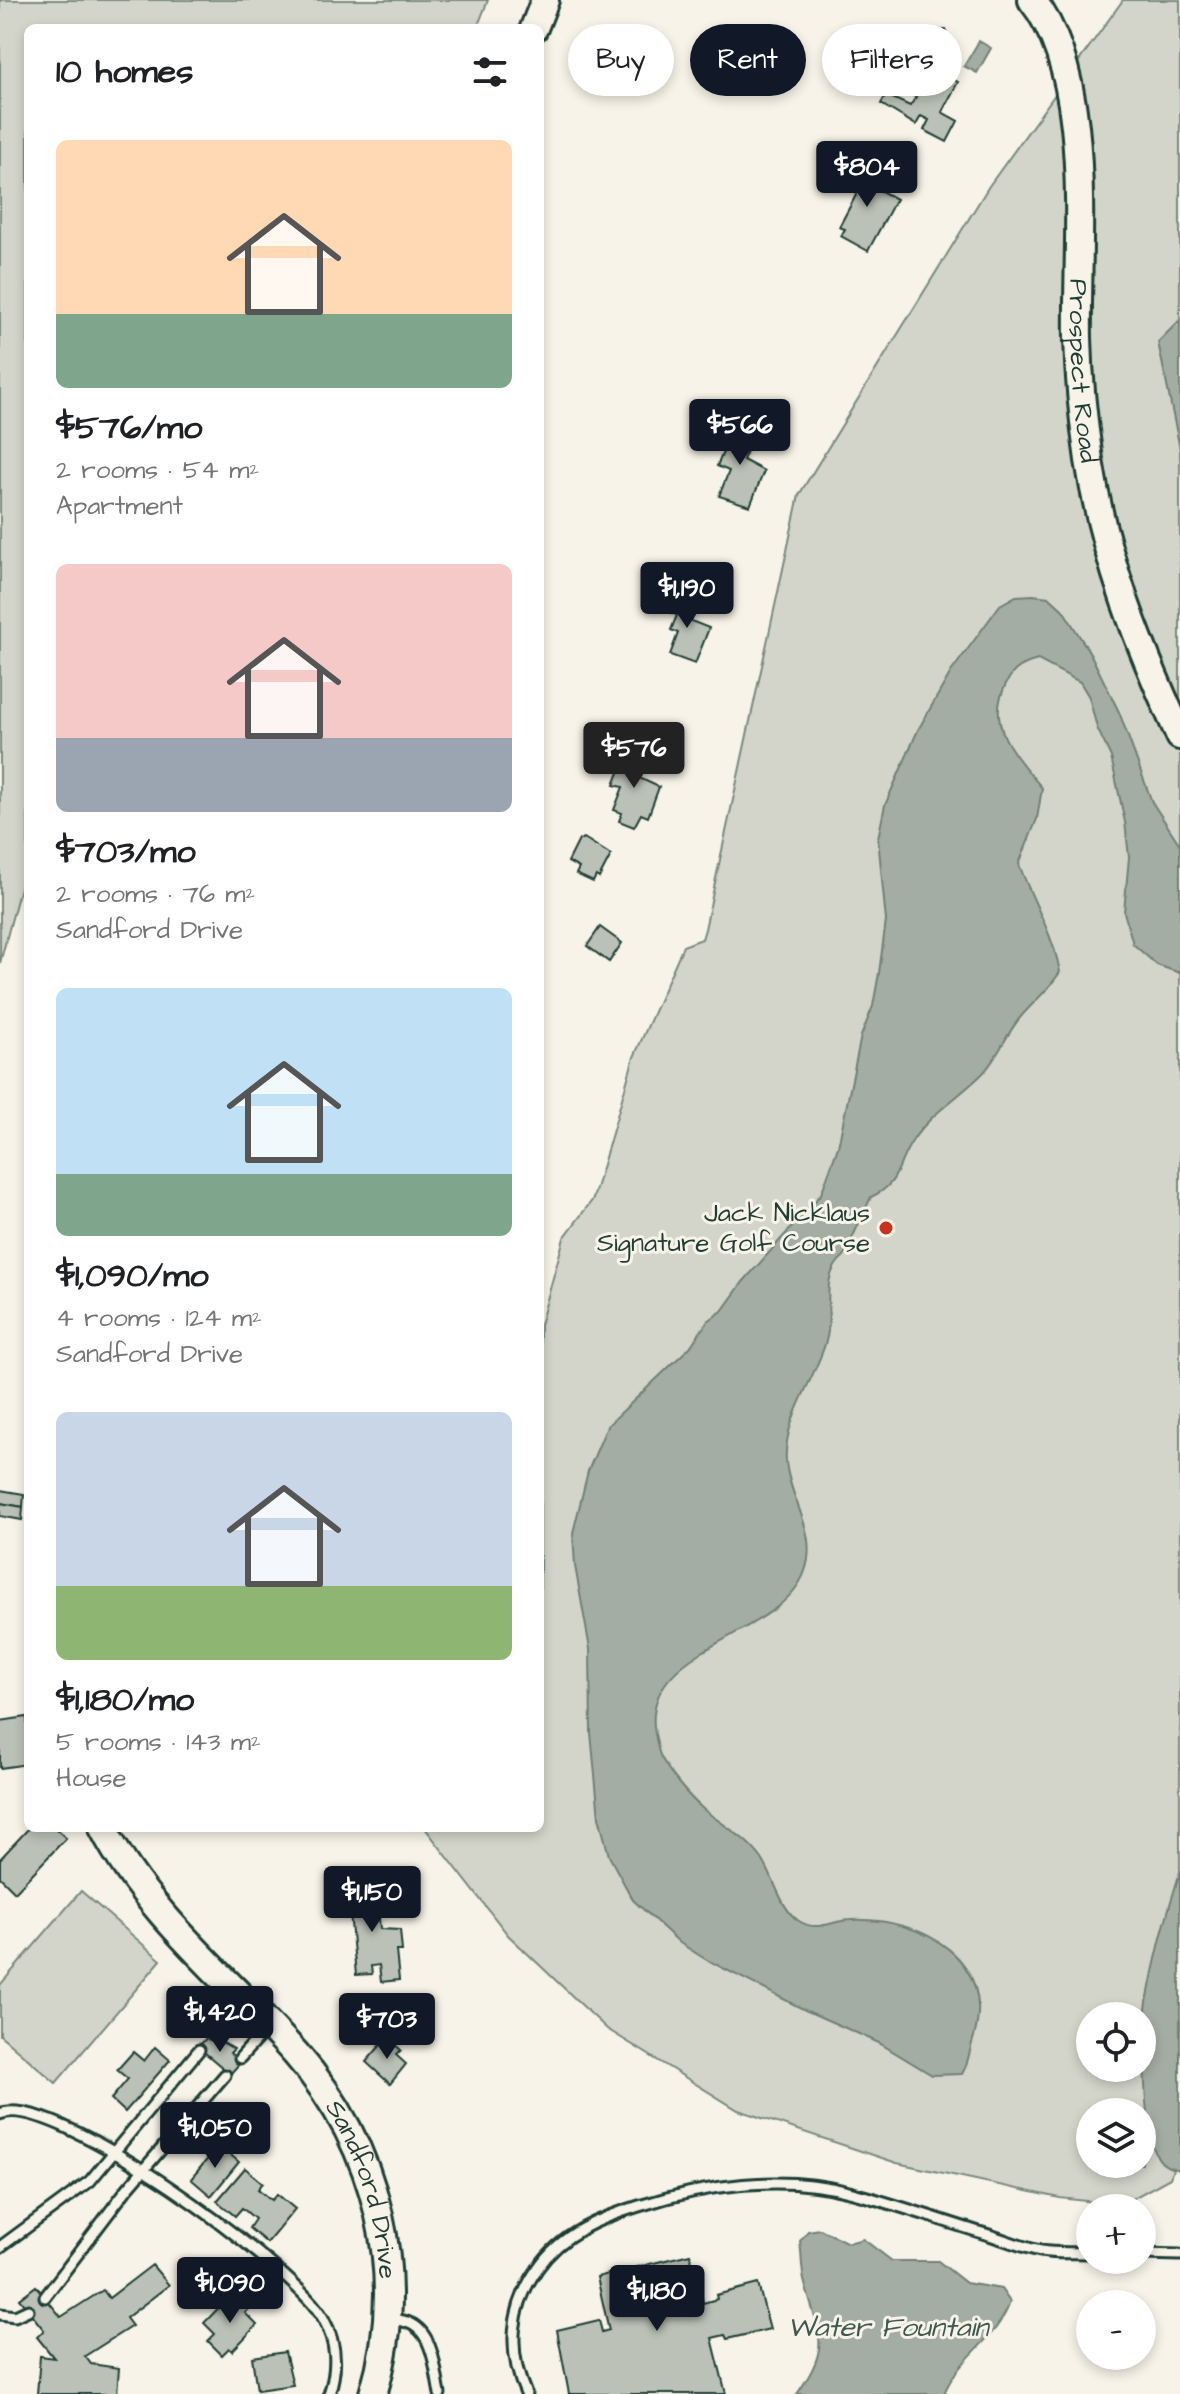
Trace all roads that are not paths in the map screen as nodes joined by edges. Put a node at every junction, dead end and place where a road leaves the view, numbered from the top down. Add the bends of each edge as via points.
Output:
1 (545, 0) edge
2 (1032, 0) edge
3 (536, 24) edge
4 (1180, 736) edge
5 (106, 1832) edge
6 (242, 1998) junction
7 (269, 2025) junction
8 (212, 2034) dead end
9 (199, 2050) dead end
10 (240, 2058) dead end
11 (225, 2075) dead end
12 (0, 2114) edge
13 (115, 2151) junction
14 (144, 2170) junction
15 (0, 2247) edge
16 (1076, 2252) edge
17 (1156, 2254) edge
18 (1180, 2255) edge
19 (45, 2297) dead end
20 (28, 2310) dead end
21 (0, 2314) edge
22 (388, 2320) junction
23 (329, 2394) edge
24 (373, 2394) edge
25 (440, 2394) edge
26 (526, 2394) edge

1 - 3 street
2 - 4 street, Prospect Road via 1052,33 1071,95 1078,342 1089,459 1106,547 1139,646
5 - 6 street, Sandford Drive via 145,1893
6 - 7 street, Sandford Drive
6 - 8 lane
7 - 10 lane
7 - 22 street, Sandford Drive via 324,2090 365,2168 385,2236
9 - 13 lane
11 - 14 lane
12 - 13 lane via 18,2110 41,2115
13 - 14 lane
13 - 15 lane via 76,2192
14 - 19 lane
14 - 23 lane via 243,2243 316,2308 336,2357
16 - 26 lane via 1042,2251 846,2191 788,2184 713,2188 652,2202 600,2217 571,2235 544,2259 523,2289 514,2367
17 - 18 lane
20 - 21 lane via 15,2316
22 - 24 street, Sandford Drive
22 - 25 lane via 423,2330

